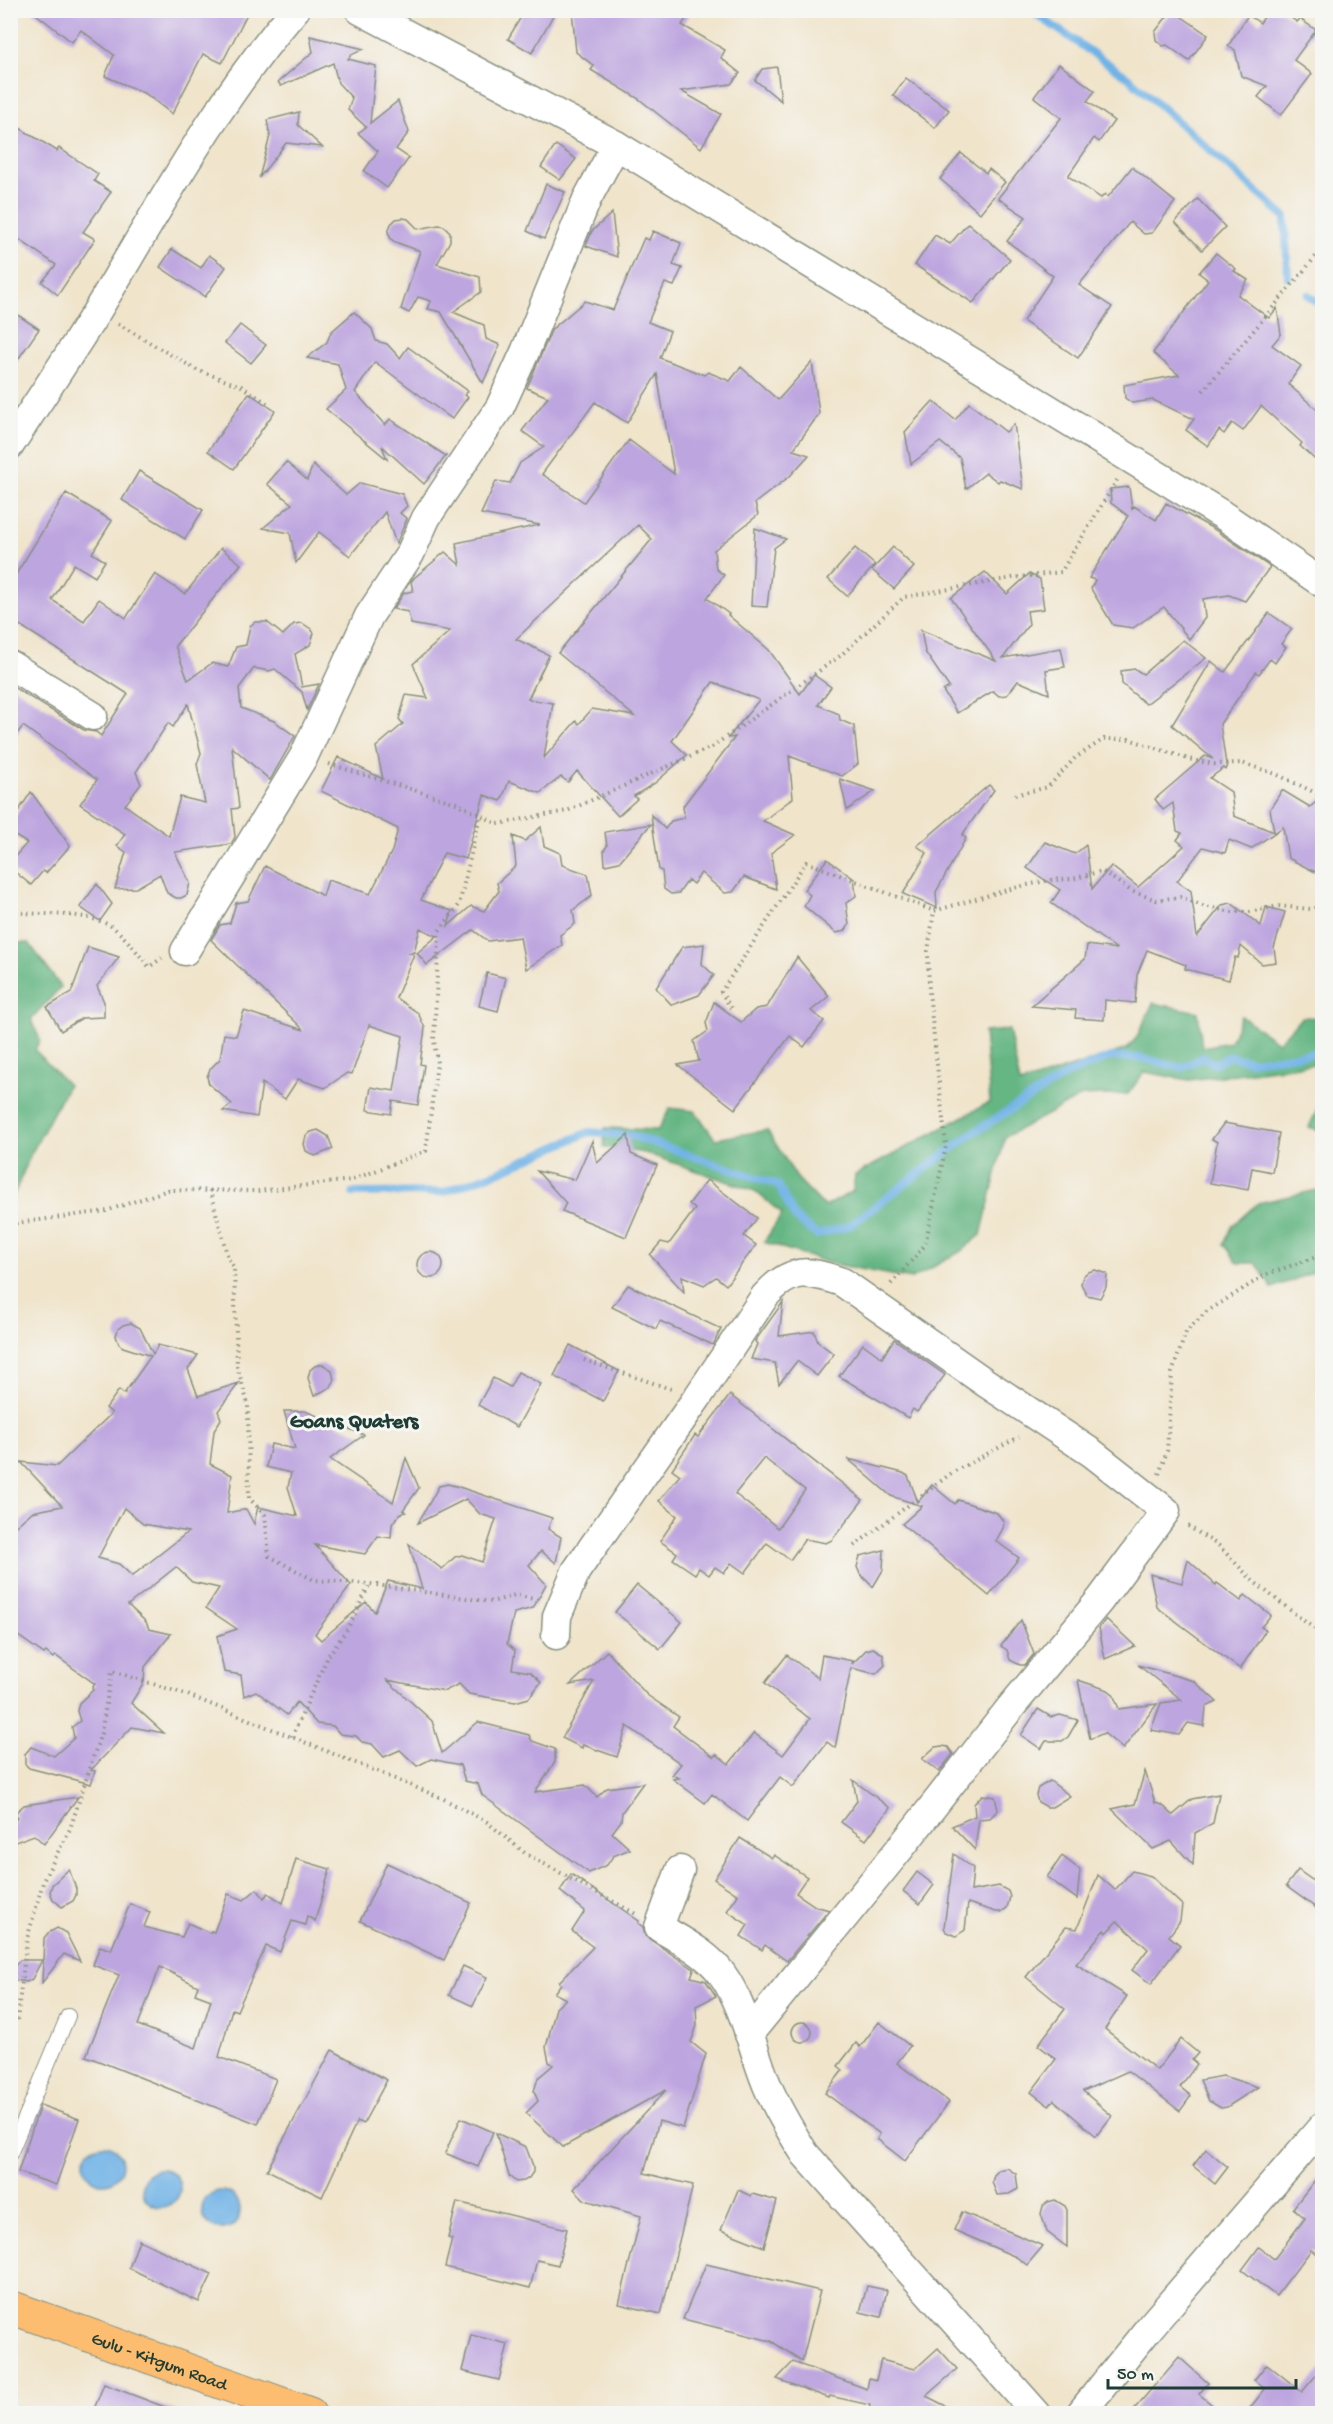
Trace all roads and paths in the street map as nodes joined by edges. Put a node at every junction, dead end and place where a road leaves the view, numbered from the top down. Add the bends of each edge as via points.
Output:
1 (295, 10) edge
2 (360, 10) edge
3 (616, 145) junction
4 (1323, 249) edge
5 (96, 312) junction
6 (1203, 390) dead end
7 (270, 405) dead end
8 (10, 445) edge
9 (1130, 459) junction
10 (1323, 583) edge
11 (10, 665) edge
12 (93, 716) dead end
13 (304, 756) junction
14 (1015, 795) dead end
15 (1323, 796) edge
16 (480, 816) junction
17 (1323, 907) edge
18 (10, 911) edge
19 (934, 911) junction
20 (174, 954) joint
21 (731, 1008) dead end
22 (210, 1190) junction
23 (10, 1224) edge
24 (1323, 1256) edge
25 (875, 1303) junction
26 (584, 1360) dead end
27 (697, 1398) junction
28 (1047, 1423) junction
29 (1158, 1504) junction
30 (854, 1546) dead end
31 (370, 1584) junction
32 (561, 1606) junction
33 (556, 1635) dead end
34 (1323, 1635) edge
35 (292, 1737) junction
36 (680, 1870) dead end
37 (659, 1927) junction
38 (68, 2016) dead end
39 (17, 2020) dead end
40 (748, 2034) junction
41 (1323, 2127) edge
42 (10, 2154) edge
43 (10, 2307) edge
44 (310, 2414) edge
45 (1037, 2414) edge
46 (1080, 2414) edge

1 - 5 street via 232,92 158,206
2 - 3 street
3 - 9 street
3 - 13 street via 587,199 500,407 426,518 410,554 369,616
4 - 6 path
5 - 7 path via 197,370 241,386
5 - 8 street
9 - 10 street
9 - 16 path via 1061,572 904,597 840,656 712,747 567,811 498,824
11 - 12 street
13 - 16 path via 456,803
13 - 20 street
14 - 15 path via 1048,787 1075,758 1104,739 1129,739 1188,759 1214,764 1242,763
16 - 22 path via 459,905 439,931 434,1040 437,1063 426,1151 352,1180 258,1191
17 - 19 path via 1278,906 1231,912 1180,897 1156,900 1131,891 1102,871 1014,888
18 - 20 path via 65,914 108,924 149,967
19 - 21 path via 806,862 721,992
19 - 25 path via 928,951 929,992 946,1146 925,1245
22 - 23 path via 168,1190 106,1211
22 - 31 path via 234,1268 237,1366 248,1404 249,1498 265,1515 268,1556 314,1580
24 - 29 path via 1267,1274 1206,1312 1186,1332 1172,1373 1167,1451
25 - 27 street via 843,1282 820,1274 795,1274 778,1282
25 - 28 street
26 - 27 path
27 - 32 street via 576,1571
28 - 29 street
28 - 30 path via 953,1472
29 - 34 path via 1219,1546 1253,1581
29 - 40 street via 1101,1600
31 - 32 path via 492,1602 515,1595
31 - 35 path via 348,1628 328,1656
32 - 33 street
35 - 37 path via 442,1798 487,1822 526,1854
35 - 39 path via 188,1695 112,1671 100,1732 70,1829 44,1880 27,1939
36 - 37 street
37 - 40 street via 696,1950 722,1973
38 - 42 lane
40 - 45 street via 767,2085 805,2154
41 - 46 street
43 - 44 main road, Gulu - Kitgum Road

